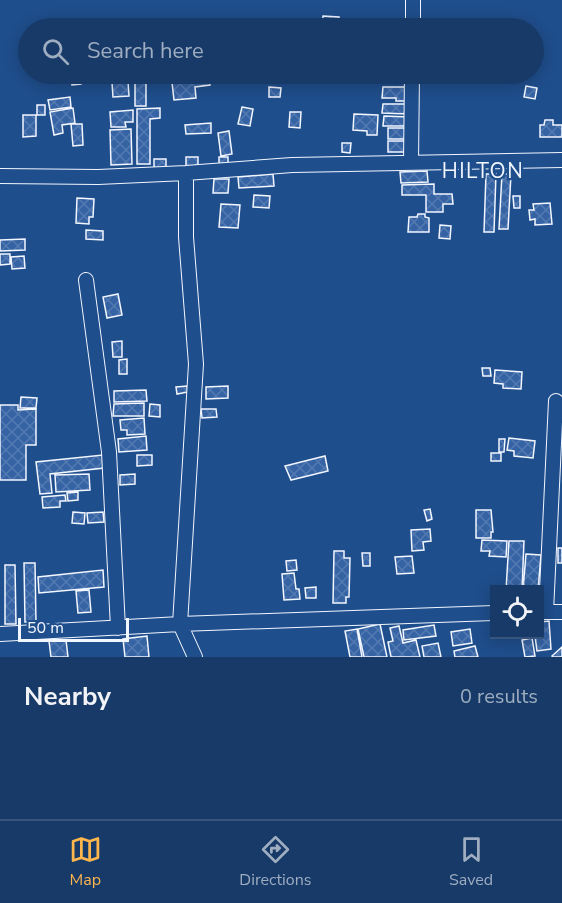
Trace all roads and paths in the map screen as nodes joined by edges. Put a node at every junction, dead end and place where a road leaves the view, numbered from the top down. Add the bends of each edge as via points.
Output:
1 (413, 0) edge
2 (412, 18) edge
3 (412, 84) edge
4 (562, 160) edge
5 (411, 162) junction
6 (186, 173) junction
7 (0, 176) edge
8 (86, 280) dead end
9 (556, 401) dead end
10 (544, 596) edge
11 (544, 612) edge
12 (562, 612) edge
13 (490, 613) edge
14 (180, 624) junction
15 (118, 628) junction
16 (0, 634) edge
17 (195, 657) edge

1 - 2 street
3 - 5 street
4 - 5 street
5 - 6 street
6 - 7 street
6 - 14 street via 186,237 196,364
8 - 15 street via 109,452
9 - 10 street
11 - 12 street
13 - 14 street
14 - 15 street
14 - 17 street
15 - 16 street

